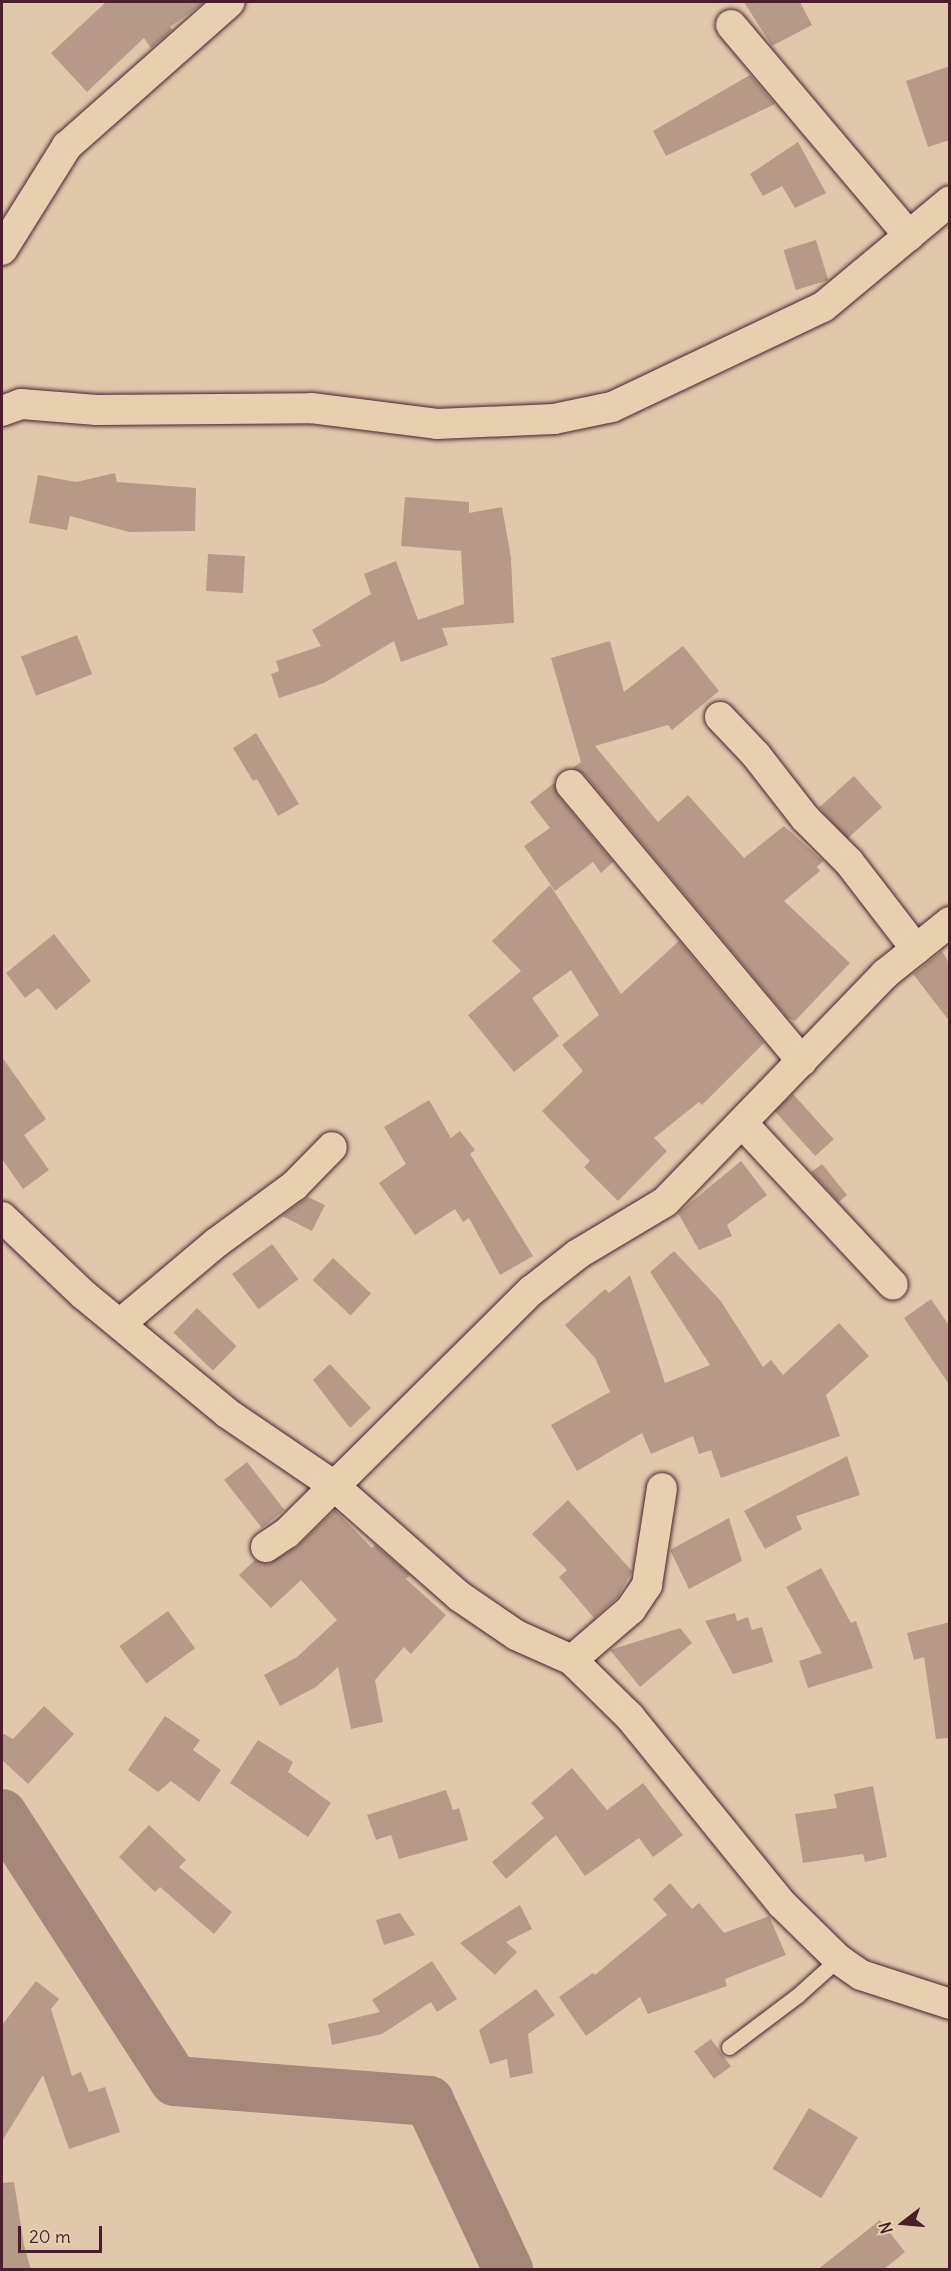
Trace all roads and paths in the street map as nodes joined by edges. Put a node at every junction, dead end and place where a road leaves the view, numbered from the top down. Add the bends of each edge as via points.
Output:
1 (230, 2) edge
2 (731, 25) dead end
3 (950, 201) edge
4 (909, 236) junction
5 (2, 250) edge
6 (2, 411) edge
7 (720, 717) dead end
8 (572, 785) dead end
9 (950, 922) edge
10 (916, 949) junction
11 (802, 1060) junction
12 (742, 1123) junction
13 (332, 1148) dead end
14 (2, 1217) edge
15 (893, 1285) dead end
16 (121, 1323) junction
17 (333, 1485) junction
18 (662, 1488) dead end
19 (266, 1547) dead end
20 (572, 1660) junction
21 (838, 1959) junction
22 (950, 2004) edge
23 (729, 2047) dead end

1 - 5 street via 67,146
2 - 4 street
3 - 4 street
4 - 6 street via 823,307 612,407 554,419 437,424 311,408 97,410 21,404
7 - 10 street via 756,755 805,818 849,862
8 - 11 street
9 - 10 street
10 - 11 street via 885,974
11 - 12 street
12 - 15 street
12 - 17 street via 665,1202 578,1254 531,1291
13 - 16 street via 294,1186 216,1243
14 - 16 street via 84,1295
16 - 17 street via 226,1413
17 - 19 street via 287,1533
17 - 20 street via 459,1596 516,1635
18 - 20 street via 647,1585 631,1609
20 - 21 street via 630,1716 782,1904
21 - 22 street via 861,1976
21 - 23 lane

